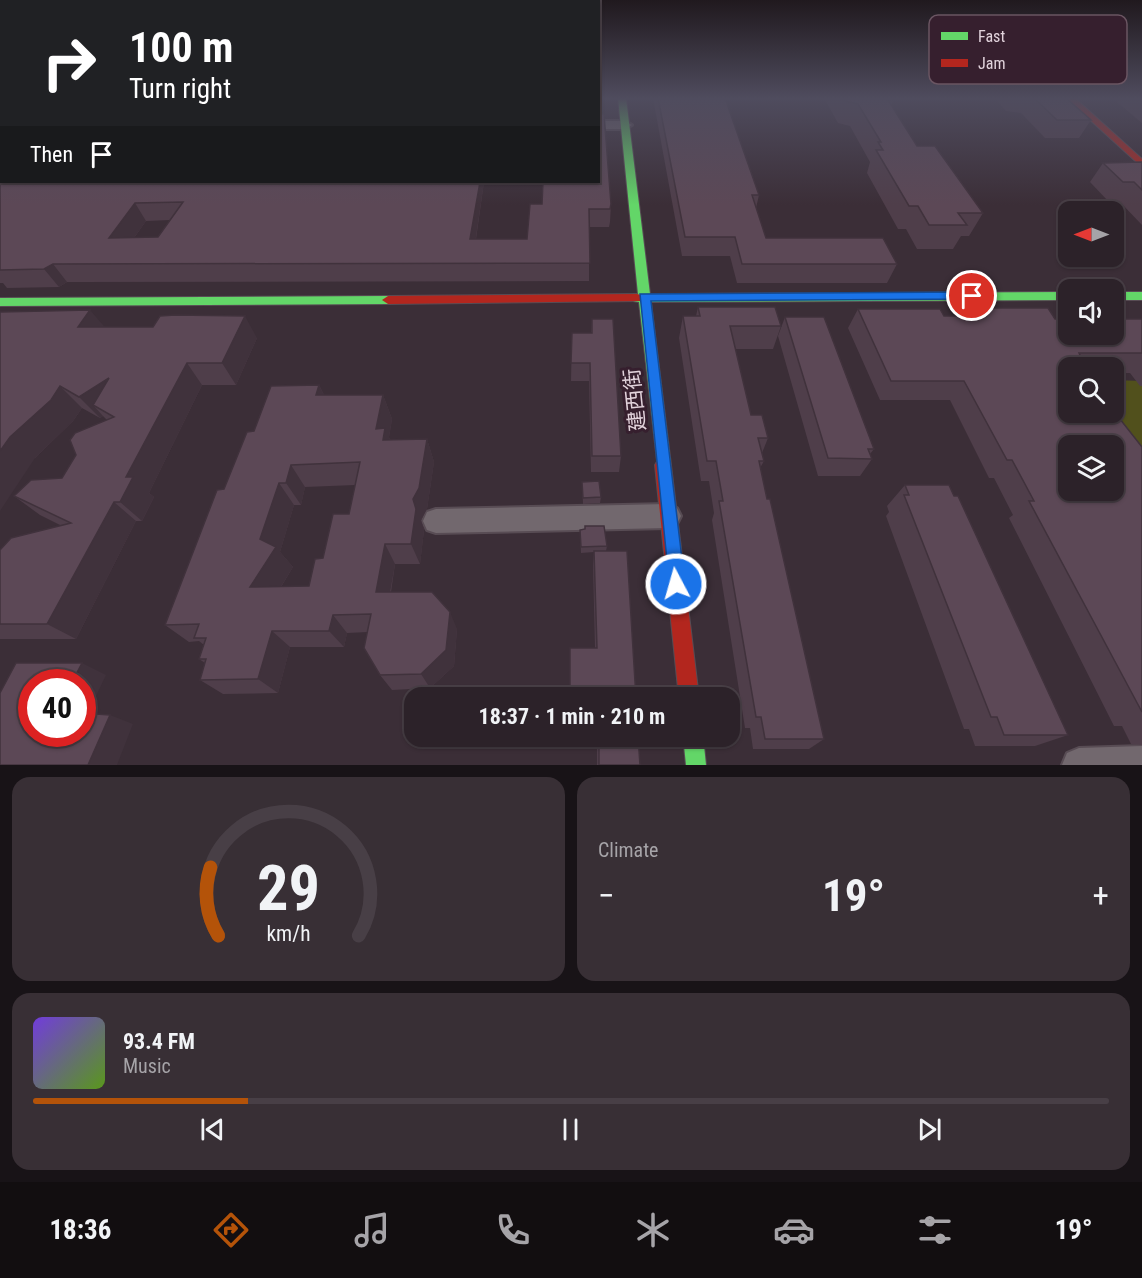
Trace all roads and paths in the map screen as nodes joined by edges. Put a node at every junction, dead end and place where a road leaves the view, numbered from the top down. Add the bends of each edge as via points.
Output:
1 (627, 134) edge
2 (1109, 134) edge
3 (1142, 164) edge
4 (1058, 296) edge
5 (1124, 296) edge
6 (1142, 296) edge
7 (645, 297) junction
8 (0, 302) edge
9 (668, 516) junction
10 (436, 521) dead end
11 (688, 687) edge
12 (694, 747) edge
13 (1142, 763) edge
14 (696, 765) edge
15 (1079, 765) edge

1 - 7 street, 建西街
2 - 3 street
4 - 7 street
5 - 6 street
7 - 8 street
7 - 9 street, 建西街
9 - 10 street
9 - 11 street, 建西街
12 - 14 street
13 - 15 street

